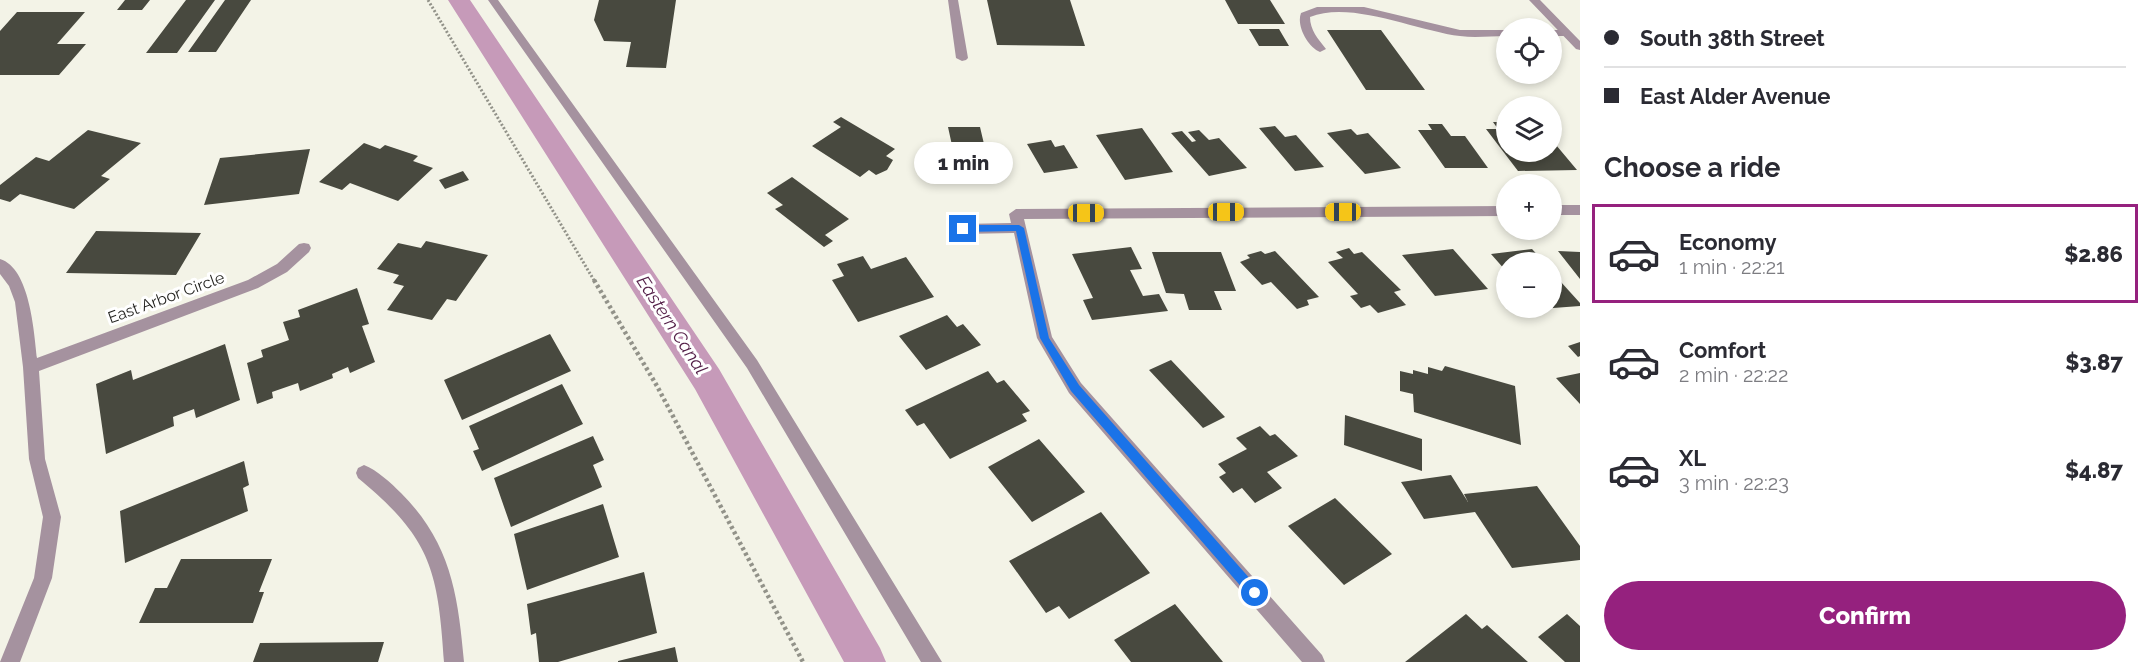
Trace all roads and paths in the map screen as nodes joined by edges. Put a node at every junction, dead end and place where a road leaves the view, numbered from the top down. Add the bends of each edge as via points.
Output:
1 (429, 0) edge
2 (493, 0) edge
3 (953, 0) edge
4 (1357, 0) edge
5 (1534, 0) edge
6 (1364, 10) junction
7 (1496, 33) edge
8 (1562, 33) edge
9 (1566, 33) junction
10 (1580, 47) edge
11 (1320, 49) dead end
12 (962, 58) dead end
13 (1562, 210) edge
14 (1580, 210) edge
15 (1496, 211) edge
16 (1018, 221) junction
17 (963, 229) dead end
18 (304, 248) dead end
19 (0, 264) edge
20 (32, 367) junction
21 (364, 473) dead end
22 (10, 662) edge
23 (454, 662) edge
24 (803, 662) edge
25 (933, 662) edge
26 (1315, 662) edge

1 - 24 path via 657,386
2 - 25 street via 752,364
3 - 12 street
4 - 6 street
5 - 9 street
6 - 7 street via 1460,33
6 - 11 street via 1317,10 1305,15 1305,26
8 - 9 street
9 - 10 street
13 - 14 street
15 - 16 street
16 - 17 street
16 - 26 street via 1045,338 1075,388
18 - 20 street, East Arbor Circle via 282,268 253,284
19 - 20 street via 16,284 22,302
20 - 22 street via 37,459 52,517 43,578
21 - 23 street via 403,504 429,539 446,590

